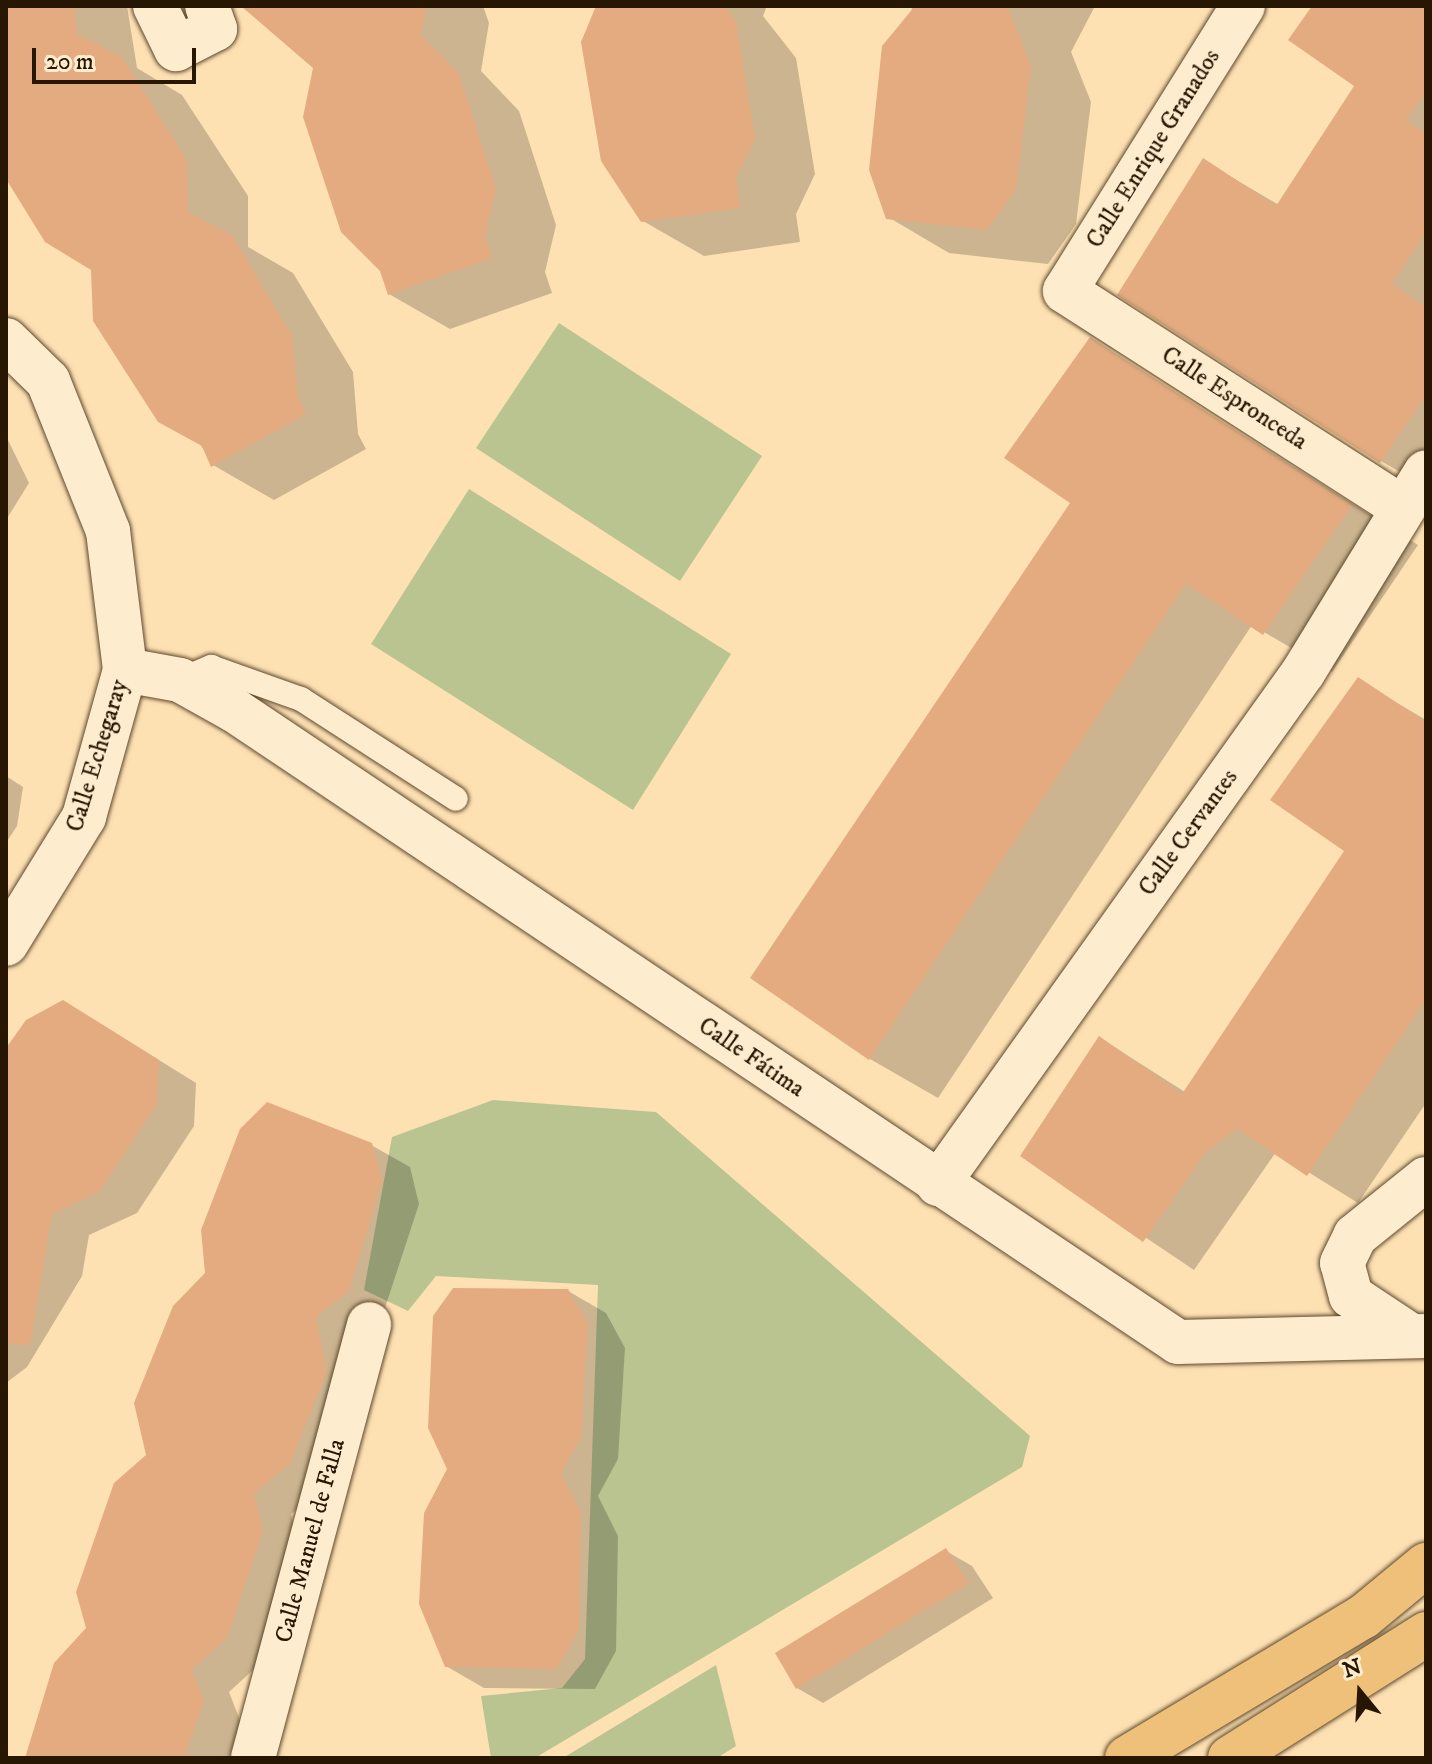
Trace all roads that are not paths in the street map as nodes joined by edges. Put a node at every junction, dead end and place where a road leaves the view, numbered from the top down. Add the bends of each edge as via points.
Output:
1 (155, 6) edge
2 (207, 6) edge
3 (1243, 6) edge
4 (1065, 291) joint
5 (6, 340) edge
6 (1426, 472) edge
7 (1402, 507) junction
8 (125, 670) junction
9 (180, 680) junction
10 (456, 799) dead end
11 (6, 944) edge
12 (1426, 1179) edge
13 (938, 1184) junction
14 (369, 1324) dead end
15 (1416, 1335) edge
16 (1426, 1565) edge
17 (1426, 1634) edge
18 (253, 1758) edge
19 (1127, 1758) edge
20 (1230, 1758) edge

1 - 2 street via 176,49 215,29
3 - 4 street, Calle Enrique Granados
4 - 7 street, Calle Espronceda
5 - 8 street, Calle Echegaray via 48,381 108,531
6 - 7 street, Calle Cervantes
7 - 13 street, Calle Cervantes via 1304,671
8 - 9 street, Calle Fátima
8 - 11 street, Calle Echegaray via 84,817
9 - 10 lane via 211,667 301,699
9 - 13 street, Calle Fátima via 234,710
12 - 15 street via 1355,1236 1342,1263 1351,1296
13 - 15 street, Calle Fátima via 1178,1342
14 - 18 street, Calle Manuel de Falla
16 - 19 main road via 1363,1617
17 - 20 main road

